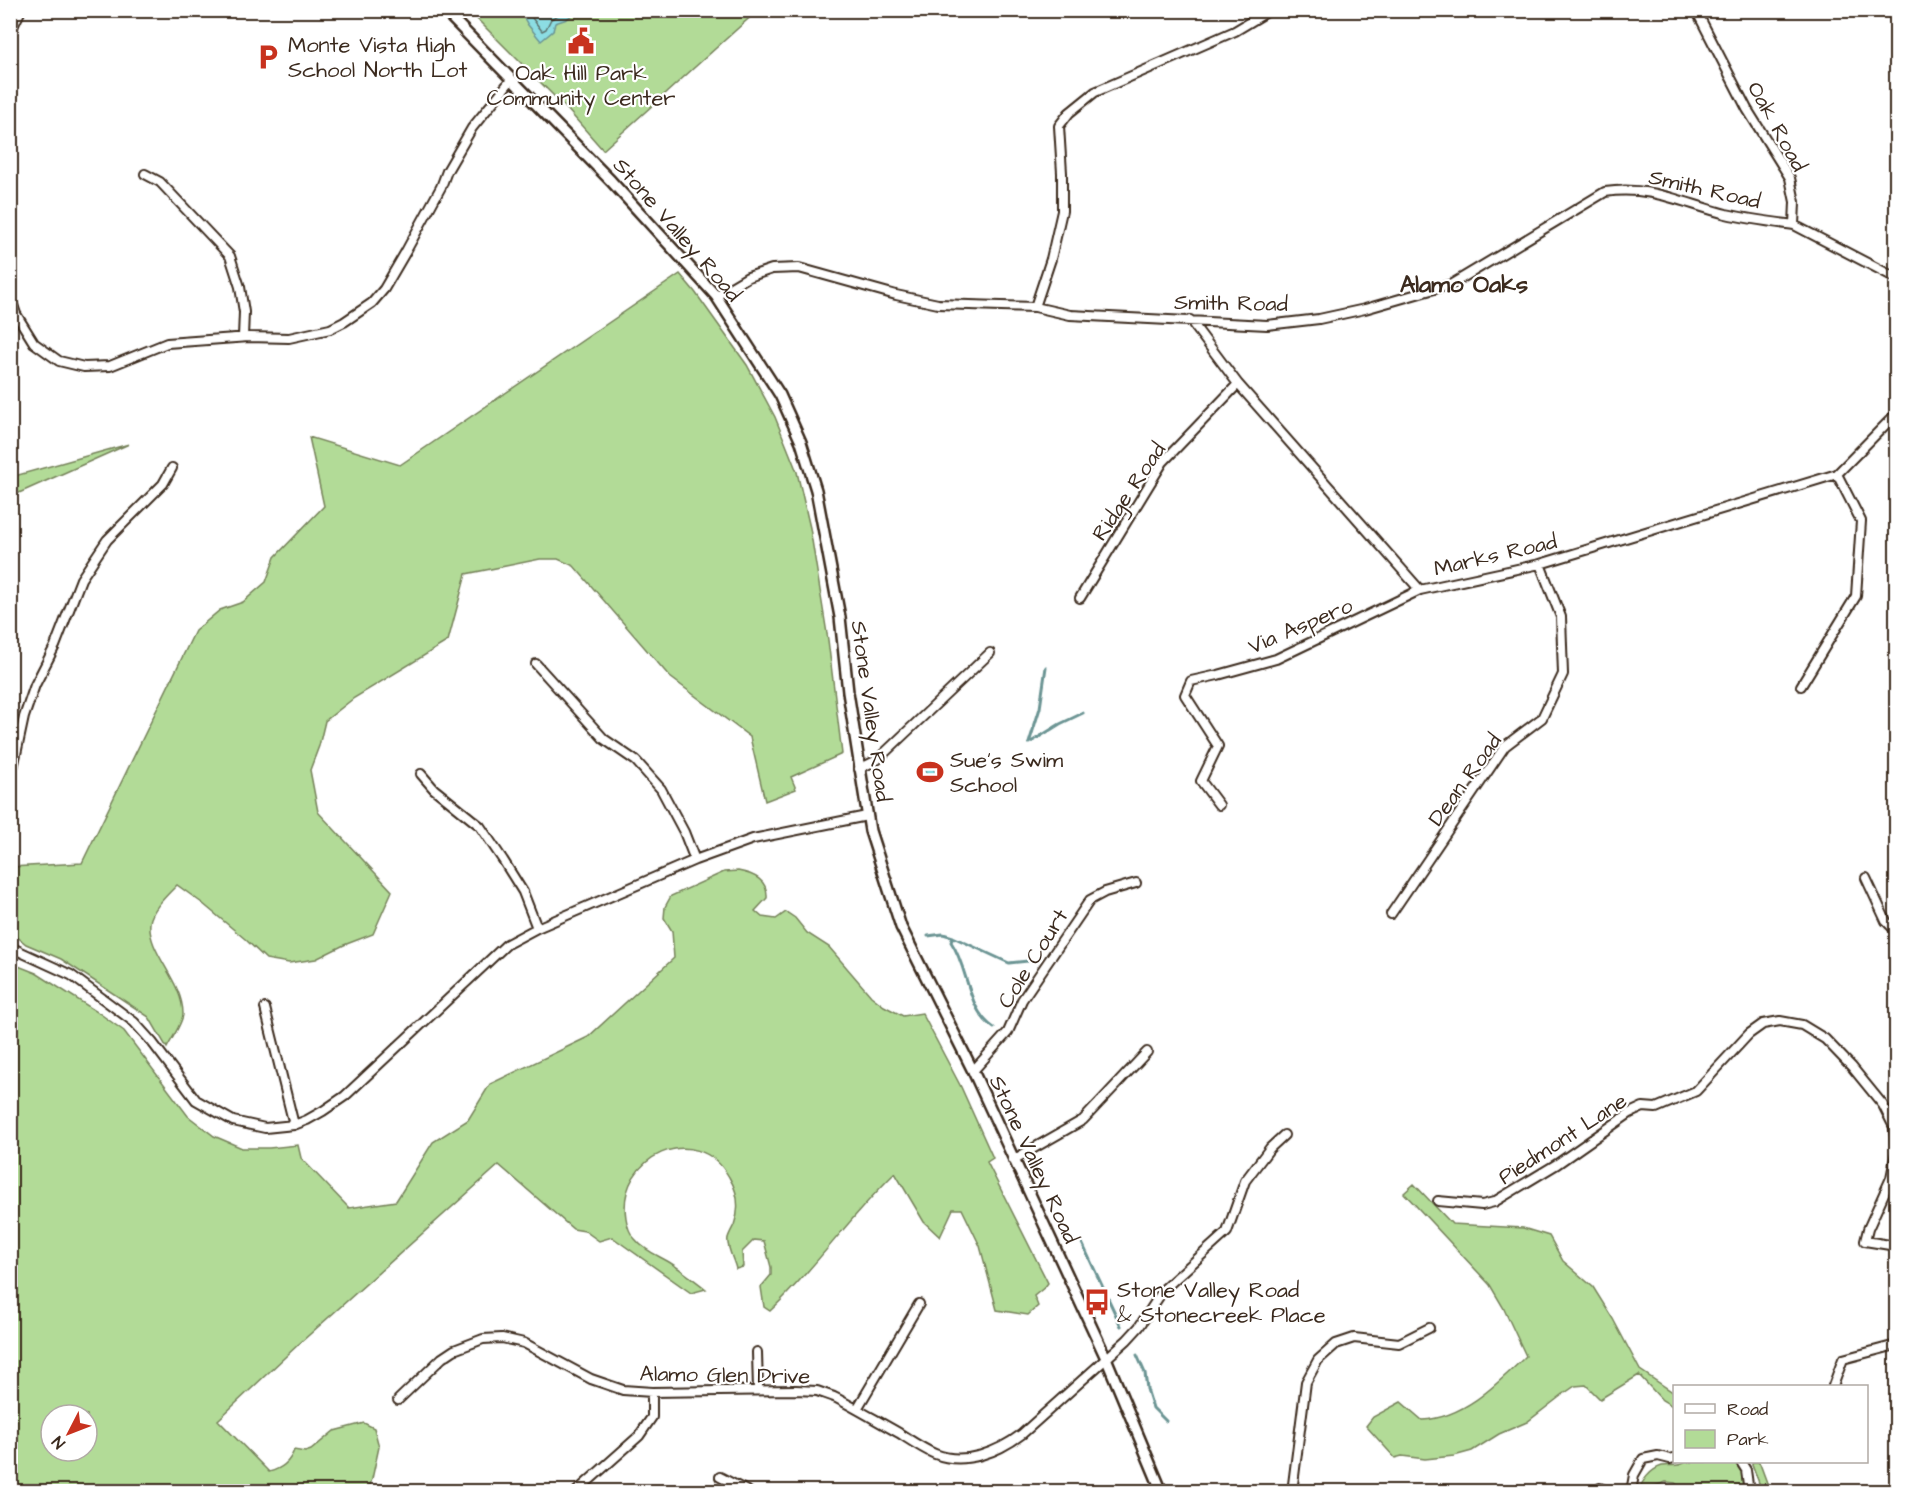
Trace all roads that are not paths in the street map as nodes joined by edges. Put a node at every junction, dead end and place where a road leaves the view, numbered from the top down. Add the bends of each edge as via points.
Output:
1 (21, 10) edge
2 (444, 10) edge
3 (1270, 10) edge
4 (1696, 10) edge
5 (10, 33) edge
6 (511, 80) junction
7 (145, 174) dead end
8 (1794, 225) junction
9 (1896, 278) edge
10 (10, 296) edge
11 (716, 296) junction
12 (1035, 307) junction
13 (1190, 320) junction
14 (243, 337) junction
15 (1238, 384) junction
16 (1896, 414) edge
17 (172, 468) dead end
18 (1837, 474) junction
19 (1540, 564) junction
20 (1419, 590) junction
21 (1080, 598) dead end
22 (990, 653) dead end
23 (536, 664) dead end
24 (1802, 686) dead end
25 (860, 769) junction
26 (421, 774) dead end
27 (10, 782) edge
28 (1219, 805) dead end
29 (867, 816) junction
30 (695, 860) junction
31 (1866, 878) dead end
32 (1136, 883) dead end
33 (1392, 915) dead end
34 (537, 928) junction
35 (1896, 931) edge
36 (10, 947) edge
37 (265, 1008) dead end
38 (1147, 1052) dead end
39 (973, 1071) junction
40 (294, 1125) junction
41 (1284, 1135) dead end
42 (1896, 1147) edge
43 (1896, 1153) edge
44 (1013, 1160) junction
45 (1438, 1201) dead end
46 (1896, 1246) edge
47 (919, 1304) dead end
48 (1429, 1328) dead end
49 (1896, 1345) edge
50 (757, 1352) dead end
51 (1106, 1358) junction
52 (1833, 1385) edge
53 (758, 1390) junction
54 (652, 1392) junction
55 (398, 1400) dead end
56 (857, 1409) junction
57 (1673, 1458) edge
58 (1742, 1463) edge
59 (720, 1477) dead end
60 (576, 1491) edge
61 (749, 1491) edge
62 (1162, 1491) edge
63 (1292, 1491) edge
64 (1597, 1491) edge
65 (1610, 1491) edge
66 (1626, 1491) edge
67 (1749, 1491) edge

1 - 5 street
2 - 6 street, Stone Valley Road
3 - 12 street via 1235,31 1095,92 1063,120 1059,126 1062,211
4 - 8 street, Oak Road via 1747,109 1790,178
6 - 11 street, Stone Valley Road via 611,181
6 - 14 street via 472,128 405,253 372,303 330,329 289,338
7 - 14 street via 160,182 230,256 240,287
8 - 9 street
8 - 13 street, Smith Road via 1728,214 1663,194 1614,190 1452,284 1319,320 1267,325
10 - 14 street via 16,314 34,342 59,361 84,367 110,366 167,343
11 - 12 street, Smith Road via 748,277 772,269 799,268 938,304
11 - 25 street, Stone Valley Road via 780,395 816,490 840,617
12 - 13 street, Smith Road via 1070,315
13 - 15 street, Marks Road
15 - 20 street, Marks Road
15 - 21 street, Ridge Road via 1163,462
16 - 18 street, Marks Road
17 - 27 street via 163,484 107,540 81,579 35,685
18 - 19 street, Marks Road
18 - 24 street via 1861,520 1856,596
19 - 20 street, Marks Road
19 - 33 street, Dean Road via 1562,617 1563,674 1542,718 1505,746
20 - 28 street, Via Aspero via 1276,659 1191,681 1185,695 1218,746 1201,781
22 - 25 street via 877,760
23 - 30 street via 604,739 636,761 661,789
25 - 29 street, Stone Valley Road
26 - 34 street via 480,826 523,892
29 - 30 street via 753,839
29 - 39 street, Stone Valley Road via 901,927
30 - 34 street
31 - 35 street via 1886,921
32 - 39 street, Cole Court via 1090,900 1022,1000 1008,1032
34 - 40 street via 507,944 486,962 345,1096
36 - 40 street via 70,975 134,1023 196,1100 233,1121 265,1128
37 - 40 street
38 - 44 street via 1083,1120
39 - 44 street, Stone Valley Road
41 - 51 street, Alamo Glen Drive via 1245,1181 1227,1232 1164,1289 1139,1327
42 - 45 street, Piedmont Lane via 1894,1127 1883,1105 1845,1060 1825,1039 1802,1025 1780,1021 1763,1024 1749,1034 1696,1091 1656,1108 1642,1107 1630,1113 1506,1196 1482,1205
43 - 46 street via 1891,1178 1865,1241
44 - 51 street, Stone Valley Road
47 - 56 street
48 - 63 street via 1399,1343 1354,1338 1336,1344 1318,1360 1306,1382
49 - 52 street via 1844,1359
50 - 53 street
51 - 56 street, Alamo Glen Drive via 1022,1434 1007,1445 974,1457 934,1454
51 - 62 street, Stone Valley Road
53 - 54 street, Alamo Glen Drive
53 - 56 street, Alamo Glen Drive via 817,1391
54 - 55 street, Alamo Glen Drive via 603,1385 524,1343 502,1338 483,1339 454,1350
54 - 60 street via 652,1417 639,1436
57 - 66 street via 1643,1459
58 - 67 street
59 - 61 street
64 - 65 street

